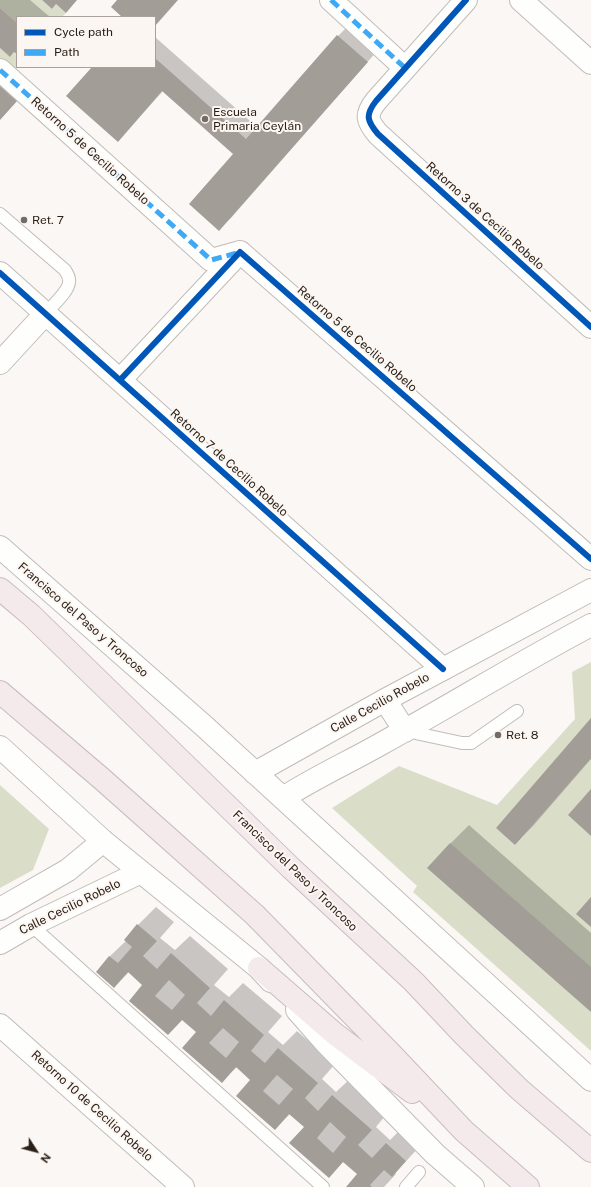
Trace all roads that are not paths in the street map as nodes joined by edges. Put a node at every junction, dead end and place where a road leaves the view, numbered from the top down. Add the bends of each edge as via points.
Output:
1 (331, 0) edge
2 (466, 0) edge
3 (521, 0) edge
4 (591, 63) edge
5 (405, 68) junction
6 (0, 70) edge
7 (0, 214) edge
8 (240, 252) junction
9 (0, 273) edge
10 (46, 313) junction
11 (591, 327) edge
12 (0, 363) edge
13 (120, 380) junction
14 (0, 547) edge
15 (591, 559) edge
16 (0, 573) edge
17 (0, 589) edge
18 (591, 590) edge
19 (31, 615) junction
20 (591, 625) edge
21 (443, 669) junction
22 (0, 692) edge
23 (386, 700) junction
24 (517, 711) dead end
25 (405, 731) junction
26 (0, 747) edge
27 (255, 773) junction
28 (283, 798) junction
29 (103, 841) junction
30 (141, 872) junction
31 (0, 909) edge
32 (32, 925) junction
33 (0, 942) edge
34 (259, 968) junction
35 (0, 1025) edge
36 (591, 1080) edge
37 (471, 1138) junction
38 (591, 1151) edge
39 (419, 1172) dead end
40 (183, 1187) edge
41 (323, 1187) edge
42 (406, 1187) edge
43 (473, 1187) edge
44 (528, 1187) edge

1 - 5 street
2 - 5 street
3 - 4 street
5 - 11 street, Retorno 3 de Cecilio Robelo via 370,109 368,118 372,126
6 - 8 street, Retorno 5 de Cecilio Robelo via 211,260
7 - 10 lane via 69,276 70,283 66,290
8 - 13 street
8 - 15 street, Retorno 5 de Cecilio Robelo
9 - 10 street, Retorno 7 de Cecilio Robelo
10 - 12 street
10 - 13 street, Retorno 7 de Cecilio Robelo
13 - 21 street, Retorno 7 de Cecilio Robelo
14 - 27 street, Francisco del Paso y Troncoso
16 - 19 highway
17 - 19 highway, Francisco del Paso y Troncoso
18 - 21 street, Calle Cecilio Robelo
19 - 38 highway, Francisco del Paso y Troncoso via 285,862 413,981 519,1089
20 - 25 street
21 - 23 street, Calle Cecilio Robelo
22 - 37 highway via 255,915
23 - 25 street
23 - 27 street, Calle Cecilio Robelo
24 - 25 lane via 470,743
25 - 28 street
26 - 29 street
27 - 28 street, Francisco del Paso y Troncoso
28 - 36 street, Francisco del Paso y Troncoso
29 - 30 street
29 - 31 street via 68,870
30 - 32 street, Calle Cecilio Robelo
30 - 34 street
32 - 33 street, Calle Cecilio Robelo
32 - 41 lane
34 - 37 highway via 335,1034
34 - 43 street via 337,1054 435,1154
35 - 40 street, Retorno 10 de Cecilio Robelo
37 - 44 highway
39 - 42 lane

